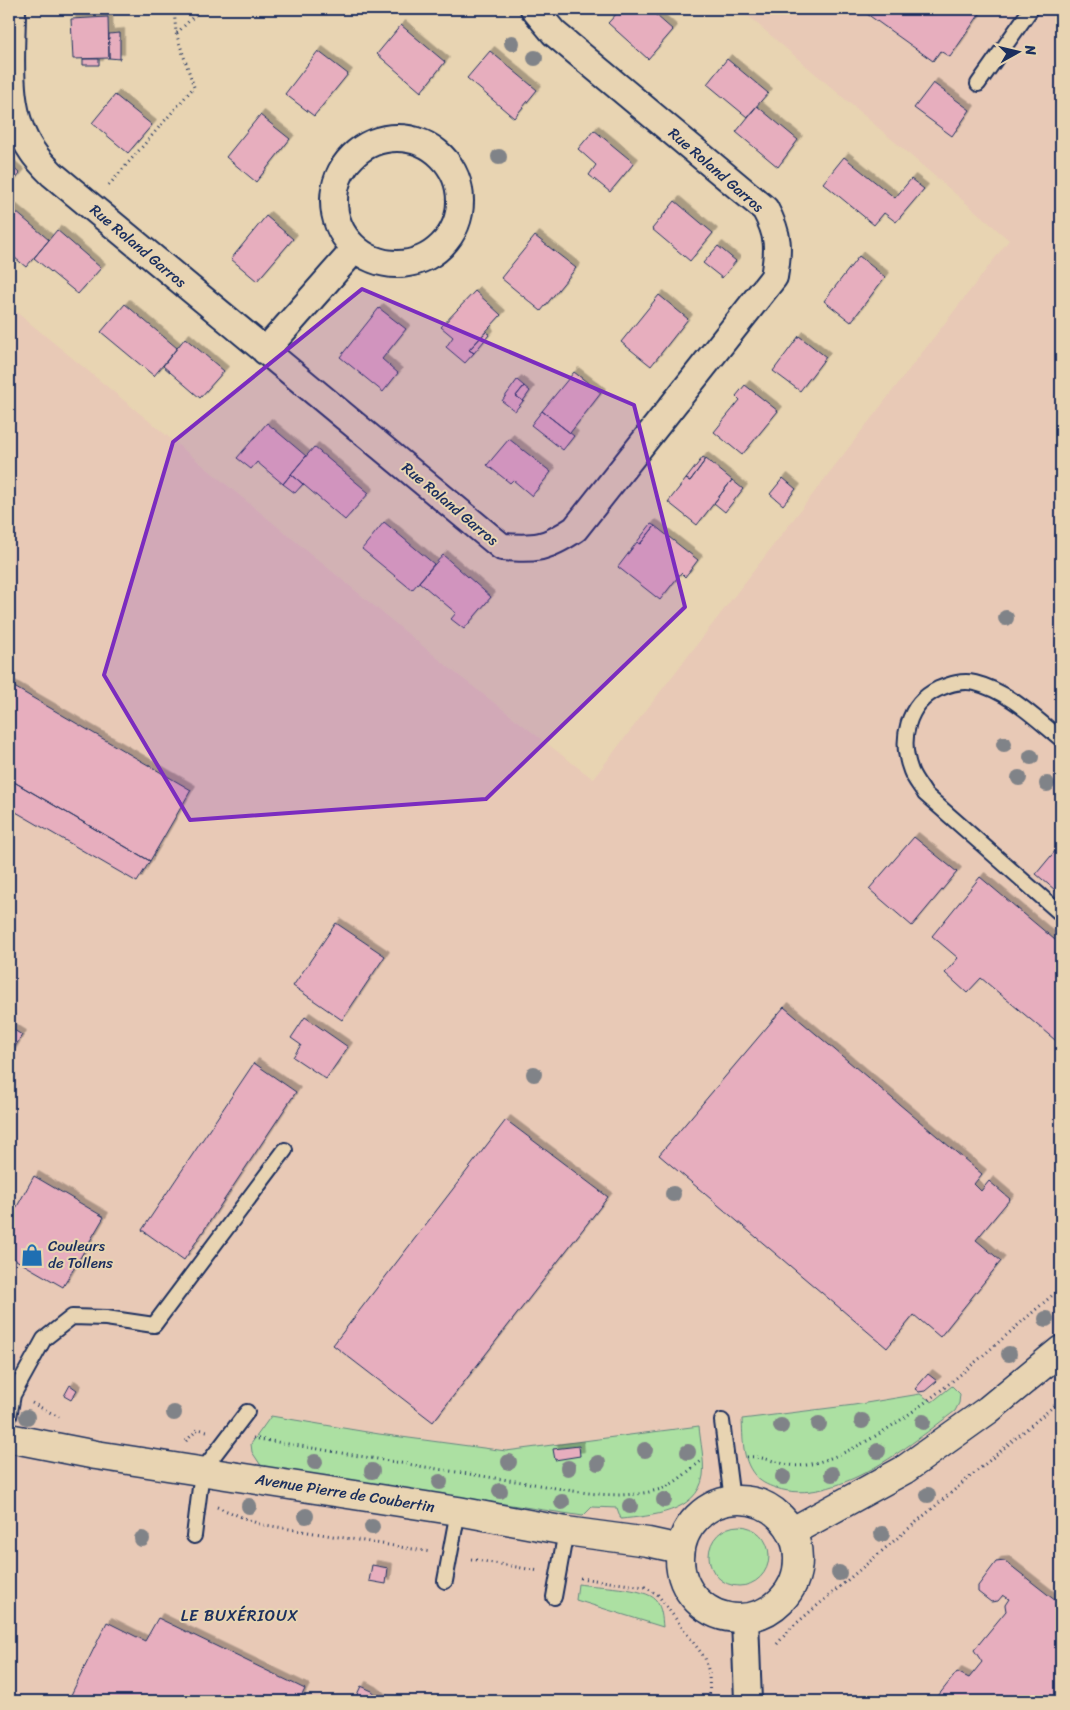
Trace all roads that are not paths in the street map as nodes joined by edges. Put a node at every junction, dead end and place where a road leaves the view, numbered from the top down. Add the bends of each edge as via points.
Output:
1 (12, 9) edge
2 (534, 9) edge
3 (1032, 9) edge
4 (978, 84) dead end
5 (355, 249) junction
6 (265, 350) junction
7 (1061, 739) edge
8 (1061, 914) edge
9 (285, 1150) dead end
10 (1061, 1350) edge
11 (247, 1412) dead end
12 (9, 1417) edge
13 (722, 1422) dead end
14 (9, 1438) edge
15 (202, 1471) junction
16 (732, 1500) junction
17 (458, 1511) junction
18 (566, 1531) junction
19 (791, 1532) junction
20 (194, 1536) dead end
21 (680, 1549) junction
22 (445, 1582) dead end
23 (554, 1597) dead end
24 (745, 1619) junction
25 (748, 1701) edge

1 - 6 street, Rue Roland Garros via 13,98 20,127 32,151 52,174
2 - 6 street, Rue Roland Garros via 554,33 765,209 775,228 779,252 774,277 574,529 552,544 531,549 502,547
3 - 4 lane
5 - 5 street via 388,264 411,263 427,257 445,242 456,225 460,202 450,167 437,153 421,142 397,138 373,142 354,154 341,171 334,191 335,215 343,234
5 - 6 street
7 - 8 lane via 1016,703 992,688 972,682 951,683 932,692 913,709 906,729 911,771 925,794
9 - 12 lane via 154,1325 72,1317 44,1339 13,1395
10 - 19 street via 988,1410 904,1470
11 - 15 lane
13 - 16 lane
14 - 15 street, Avenue Pierre de Coubertin
15 - 17 street, Avenue Pierre de Coubertin
15 - 20 lane
16 - 19 street via 750,1501 766,1507 781,1517
16 - 21 street via 698,1516 686,1532
17 - 18 street, Avenue Pierre de Coubertin
17 - 22 lane
18 - 21 street, Avenue Pierre de Coubertin
18 - 23 lane
19 - 24 street via 798,1550 798,1569 792,1587 780,1603 764,1614
21 - 24 street via 680,1568 696,1600 710,1612 727,1618
24 - 25 street

